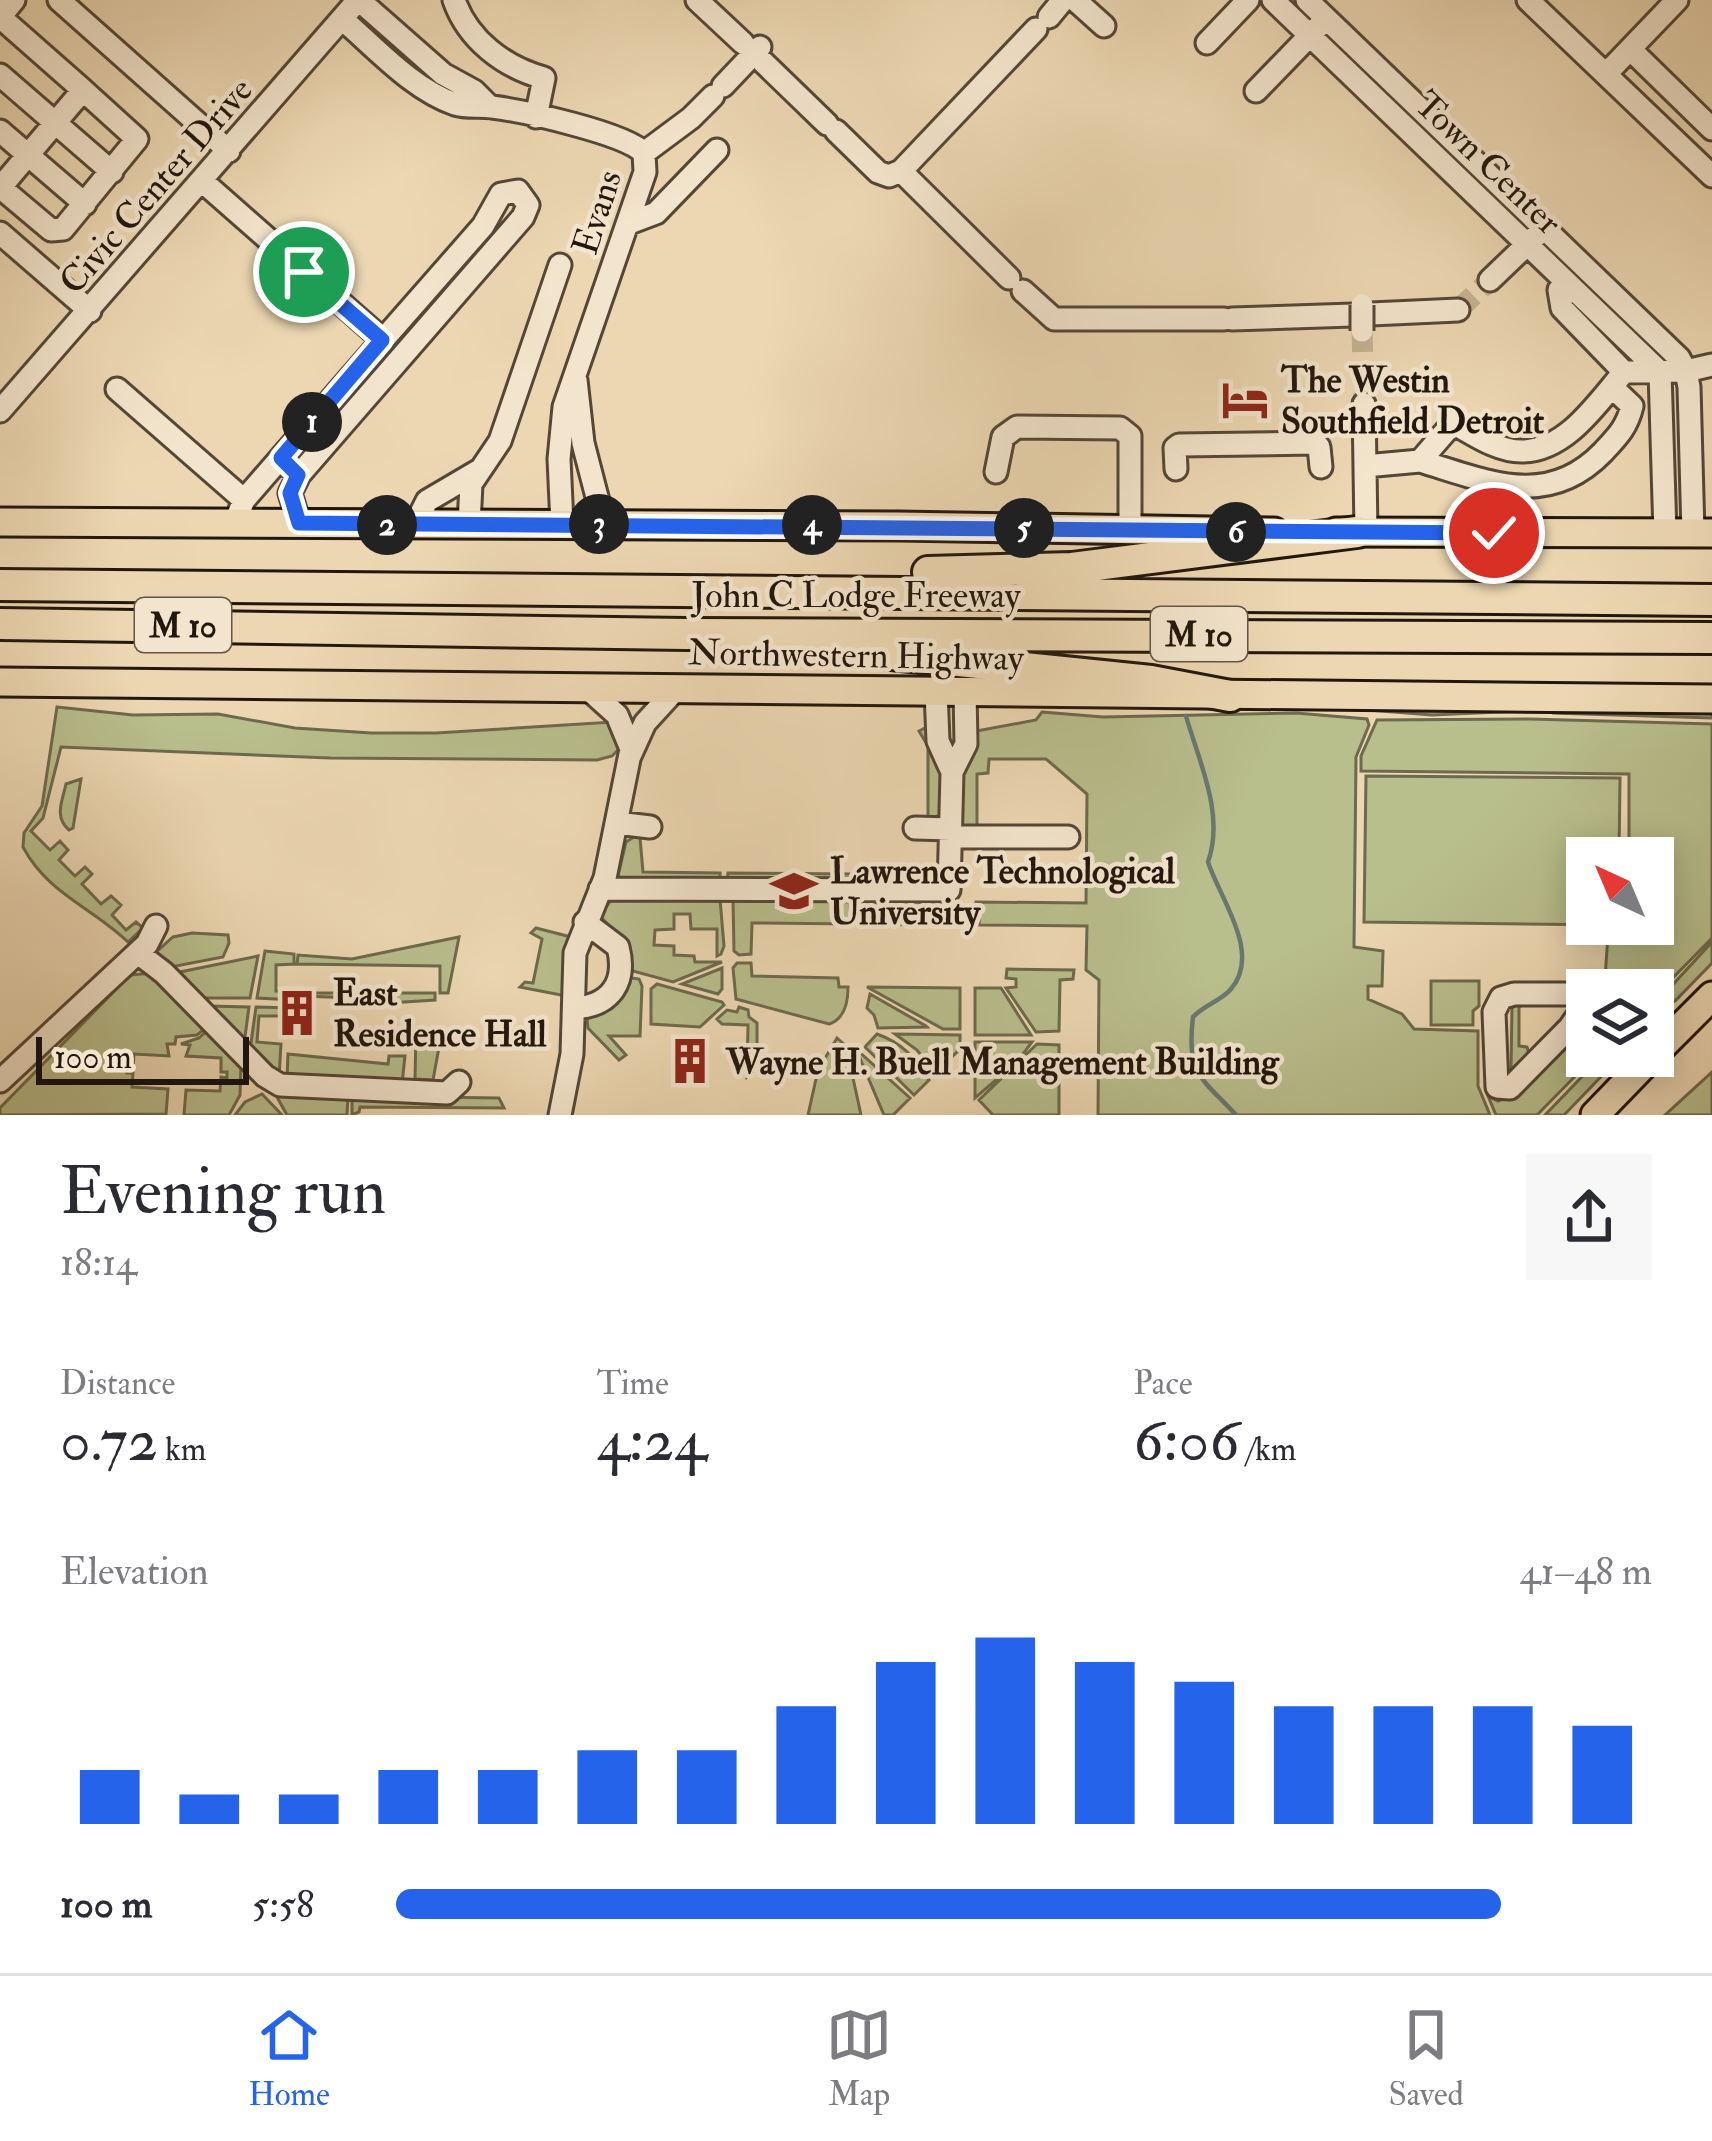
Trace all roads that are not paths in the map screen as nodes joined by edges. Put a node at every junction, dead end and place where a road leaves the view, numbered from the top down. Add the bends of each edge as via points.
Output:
1 (14, 0) edge
2 (58, 0) edge
3 (358, 0) edge
4 (454, 0) edge
5 (697, 0) edge
6 (1249, 0) edge
7 (1273, 0) edge
8 (1307, 0) edge
9 (1528, 0) edge
10 (1677, 0) edge
11 (1050, 15) edge
12 (1326, 18) junction
13 (342, 19) junction
14 (1309, 36) junction
15 (1207, 43) dead end
16 (1630, 49) junction
17 (755, 51) junction
18 (1606, 74) junction
19 (0, 75) edge
20 (82, 90) junction
21 (1256, 91) dead end
22 (489, 106) junction
23 (536, 117) junction
24 (55, 123) junction
25 (1712, 129) edge
26 (1443, 130) junction
27 (0, 131) edge
28 (717, 150) dead end
29 (229, 151) junction
30 (644, 153) junction
31 (28, 155) junction
32 (1419, 156) junction
33 (901, 171) junction
34 (112, 172) junction
35 (1712, 176) edge
36 (202, 182) junction
37 (0, 187) edge
38 (85, 204) junction
39 (627, 224) junction
40 (0, 233) edge
41 (1536, 236) junction
42 (560, 265) dead end
43 (1490, 280) tunnel mouth
44 (1566, 282) junction
45 (90, 310) junction
46 (1458, 310) tunnel mouth
47 (382, 340) junction
48 (1712, 365) edge
49 (1686, 371) junction
50 (1660, 372) junction
51 (1618, 379) junction
52 (576, 380) junction
53 (117, 388) dead end
54 (1364, 404) tunnel mouth
55 (0, 412) edge
56 (1278, 443) junction
57 (1216, 444) junction
58 (281, 458) junction
59 (1420, 461) junction
60 (1321, 466) dead end
61 (1365, 466) junction
62 (1279, 467) dead end
63 (1216, 468) dead end
64 (1175, 469) dead end
65 (478, 471) junction
66 (996, 472) dead end
67 (298, 475) junction
68 (240, 511) junction
69 (0, 522) edge
70 (299, 523) junction
71 (562, 524) junction
72 (604, 524) junction
73 (415, 525) junction
74 (469, 525) junction
75 (1130, 530) junction
76 (1362, 532) junction
77 (1690, 533) edge
78 (0, 585) edge
79 (740, 590) junction
80 (1712, 599) edge
81 (0, 624) edge
82 (686, 634) junction
83 (1712, 638) edge
84 (0, 682) edge
85 (587, 688) junction
86 (677, 688) junction
87 (935, 691) junction
88 (965, 691) junction
89 (1230, 695) junction
90 (1712, 699) edge
91 (630, 752) junction
92 (952, 772) junction
93 (617, 823) junction
94 (650, 827) dead end
95 (915, 827) dead end
96 (951, 833) junction
97 (1068, 837) dead end
98 (600, 889) junction
99 (585, 922) junction
100 (156, 926) dead end
101 (138, 953) junction
102 (1712, 995) edge
103 (1587, 998) edge
104 (574, 1008) junction
105 (1674, 1018) edge
106 (1631, 1077) edge
107 (0, 1082) edge
108 (459, 1082) dead end
109 (560, 1115) edge
110 (1594, 1115) edge

1 - 20 street via 0,17
2 - 29 street
3 - 13 street, Civic Center Drive
3 - 22 street, Evans
4 - 23 street via 476,38 544,78
5 - 17 street
6 - 15 street
7 - 14 street, Town Center
8 - 12 street, Town Center
9 - 18 street
10 - 16 street
11 - 33 street
12 - 14 street
12 - 26 street, Town Center
13 - 22 street, Evans via 436,96
13 - 29 street, Civic Center Drive
14 - 21 street
14 - 32 street, Town Center
16 - 18 street
16 - 25 street
17 - 30 street via 692,118
17 - 33 street via 878,172
18 - 35 street
19 - 24 street
20 - 24 street
20 - 34 street via 137,139
22 - 23 street, Evans
23 - 30 street, Evans via 633,142
24 - 31 street
24 - 34 street
26 - 32 street
26 - 41 street, Town Center
27 - 31 street
28 - 39 street via 656,213
29 - 36 street, Civic Center Drive
30 - 39 street, Evans
31 - 37 street
31 - 38 street
32 - 41 street, Town Center via 1492,226
33 - 46 street via 1054,319
34 - 38 street
36 - 45 street, Civic Center Drive
36 - 47 street
37 - 38 street via 51,230 63,229
39 - 52 street, Evans
40 - 45 street
41 - 43 street
41 - 44 street, Town Center
41 - 49 street, Town Center via 1667,345
42 - 65 street via 500,441
44 - 50 street, Town Center
44 - 51 street via 1562,308
45 - 55 street, Civic Center Drive
47 - 58 street
47 - 67 street via 483,226 501,194 524,196 524,218
48 - 49 street
49 - 50 street
49 - 77 street
50 - 51 street
50 - 77 street
51 - 59 street via 1567,435 1524,452 1453,423
51 - 59 street via 1632,406 1626,428 1587,468 1551,485 1518,488
52 - 71 street, Evans via 563,407
52 - 72 street, Evans
53 - 68 street
54 - 61 street
56 - 57 street
56 - 60 street via 1315,442
56 - 62 street
57 - 63 street
57 - 64 street via 1179,445
58 - 67 street
58 - 68 street
59 - 61 street
61 - 76 street
65 - 73 street via 427,501
65 - 74 street
66 - 75 street via 1003,437 1017,427 1120,428 1130,436
67 - 70 street via 290,493
68 - 69 main road
68 - 70 main road
70 - 73 main road
71 - 72 main road
71 - 74 main road
72 - 75 main road
73 - 74 main road
75 - 76 main road
76 - 77 main road
76 - 79 highway via 1072,568 793,576
78 - 79 highway, John C Lodge Freeway / M 10
79 - 80 highway, John C Lodge Freeway / M 10
81 - 82 highway, John C Lodge Freeway / M 10
82 - 83 highway, John C Lodge Freeway / M 10
82 - 89 highway via 1151,680
84 - 85 main road, Northwestern Highway
85 - 86 main road, Northwestern Highway
85 - 91 street via 616,715
86 - 87 main road, Northwestern Highway
86 - 91 street
87 - 88 main road, Northwestern Highway
87 - 92 street via 938,741
88 - 89 main road, Northwestern Highway
88 - 92 street via 966,744
89 - 90 main road, Northwestern Highway
91 - 93 street
92 - 96 street
93 - 94 street
93 - 98 street
95 - 96 street
96 - 97 street
96 - 98 street via 949,890
98 - 99 street
99 - 104 street
99 - 104 street via 618,947 622,971 608,998
100 - 101 street
101 - 107 street
101 - 108 street via 280,1085 447,1093
102 - 105 main road
103 - 103 street via 1510,1088 1497,1087 1494,1012 1502,998
104 - 109 street
106 - 110 main road

